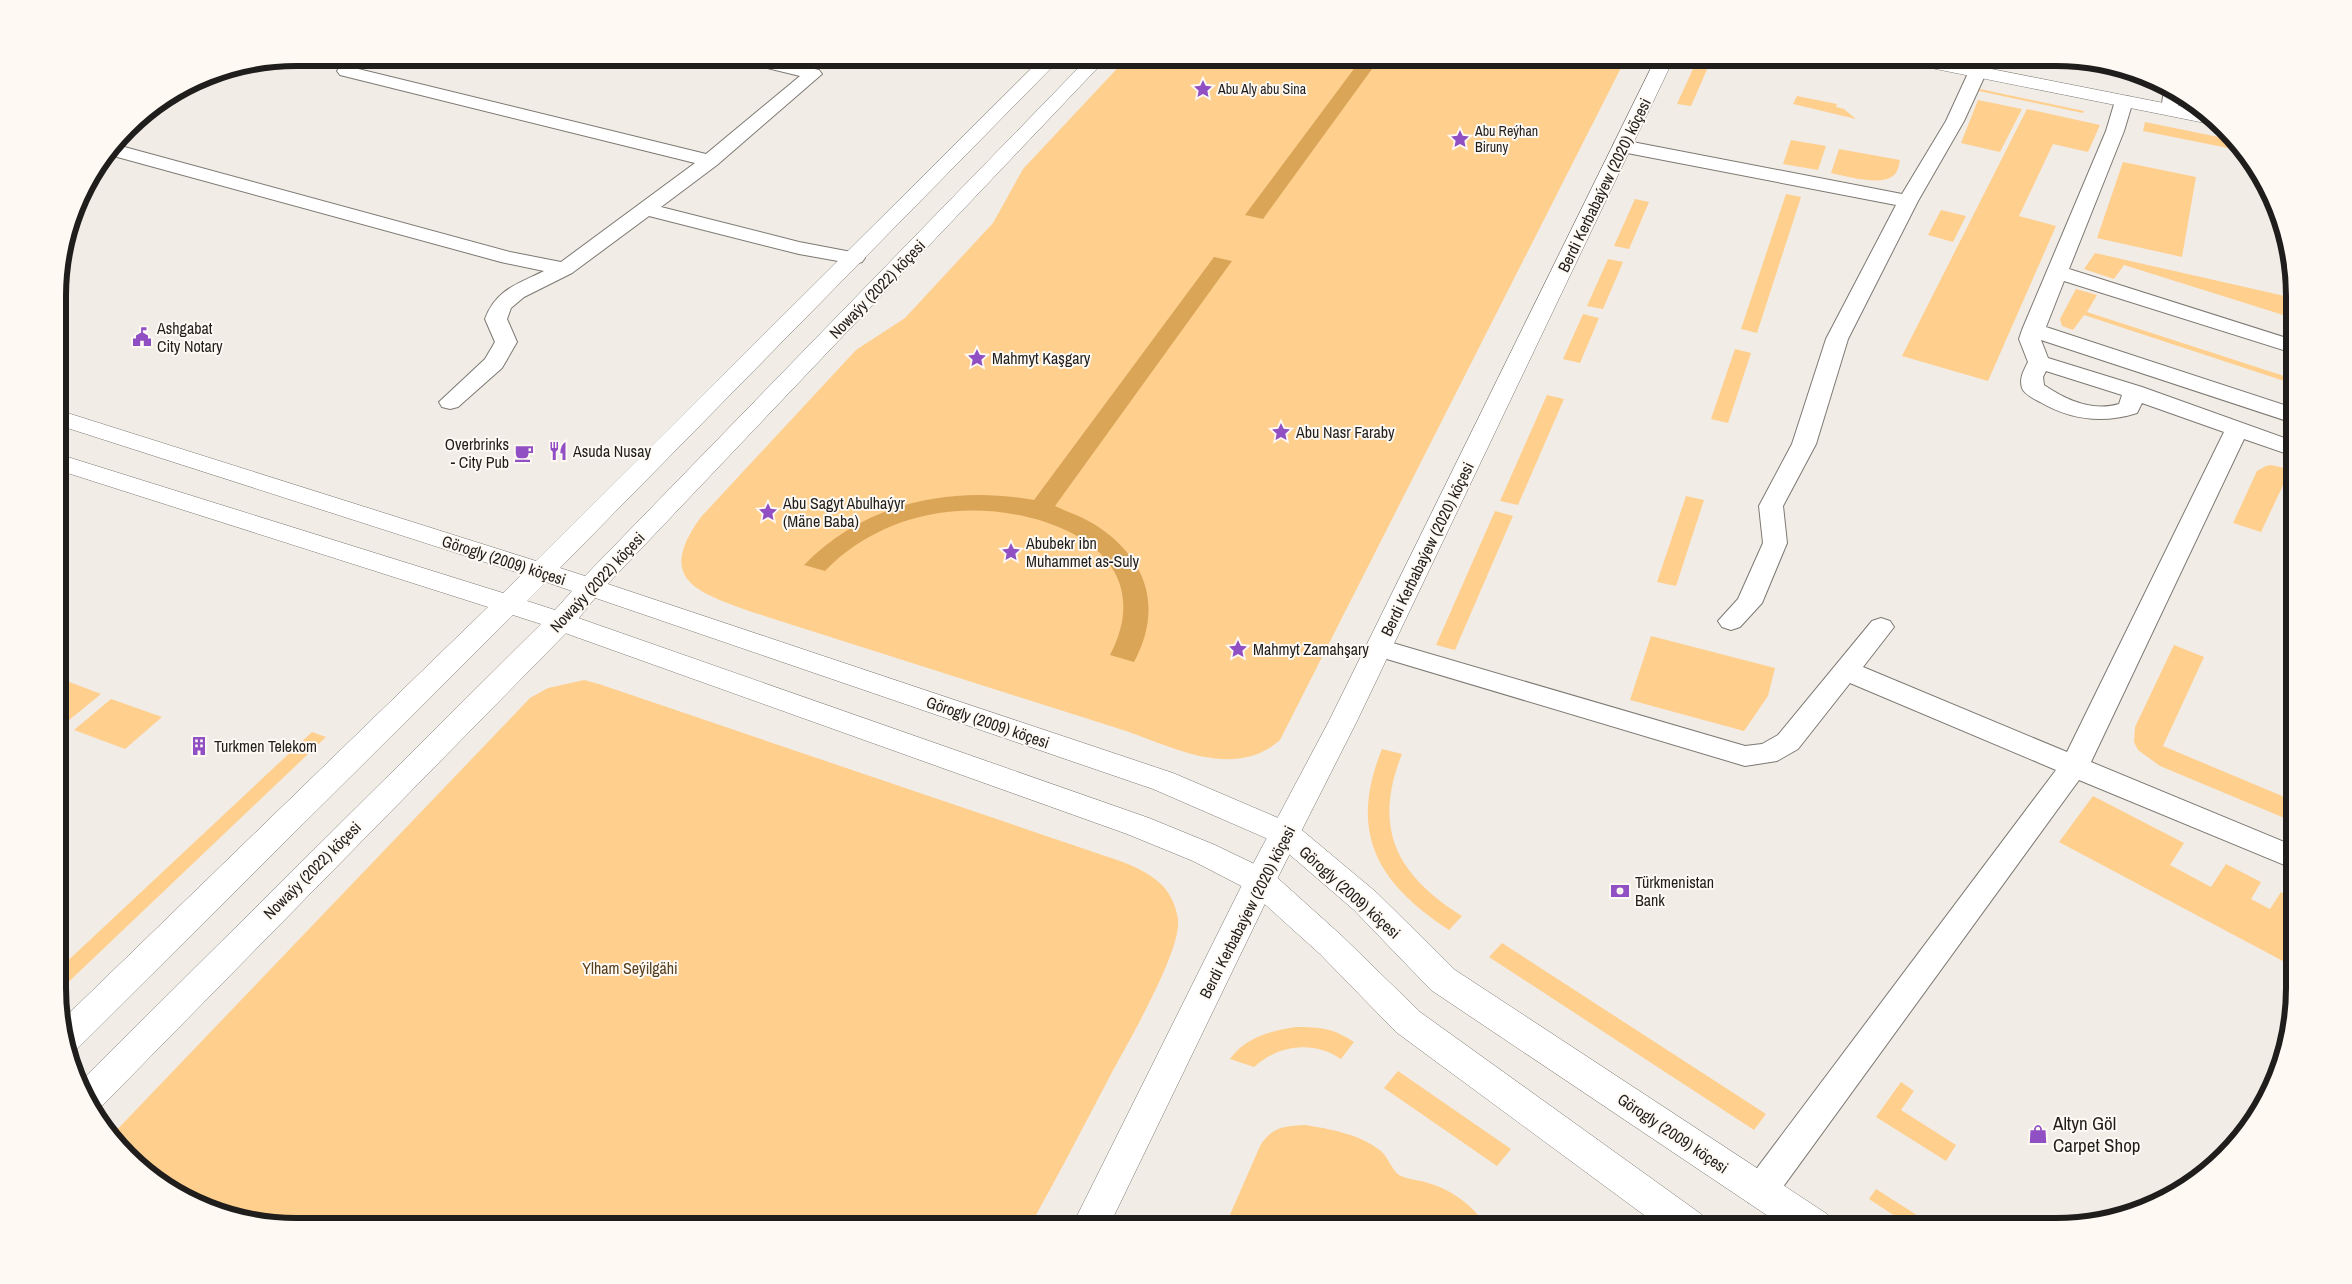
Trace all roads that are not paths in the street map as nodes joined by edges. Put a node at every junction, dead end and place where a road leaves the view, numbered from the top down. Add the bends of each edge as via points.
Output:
1 (354, 66) edge
2 (781, 66) edge
3 (1044, 66) edge
4 (1090, 66) edge
5 (1661, 66) edge
6 (1952, 66) edge
7 (1978, 71) junction
8 (2172, 98) edge
9 (2124, 100) junction
10 (2170, 110) junction
11 (2198, 116) edge
12 (1622, 146) junction
13 (118, 151) edge
14 (710, 161) junction
15 (1908, 201) junction
16 (646, 210) junction
17 (855, 258) junction
18 (565, 269) junction
19 (2058, 272) junction
20 (2034, 330) junction
21 (2286, 345) edge
22 (2039, 362) junction
23 (2134, 392) junction
24 (450, 402) dead end
25 (2286, 414) edge
26 (66, 420) edge
27 (2237, 429) junction
28 (2286, 446) edge
29 (66, 465) edge
30 (539, 572) junction
31 (590, 587) junction
32 (508, 603) junction
33 (561, 621) junction
34 (1731, 621) dead end
35 (1881, 627) dead end
36 (1379, 648) junction
37 (1846, 671) junction
38 (2075, 765) junction
39 (1286, 834) junction
40 (2286, 855) edge
41 (1260, 881) junction
42 (71, 1032) edge
43 (92, 1093) edge
44 (1760, 1190) junction
45 (1094, 1218) edge
46 (1677, 1218) edge
47 (1802, 1218) edge

1 - 14 lane via 346,71
2 - 14 lane via 813,74
3 - 17 main road
4 - 31 main road, Nowaýy (2022) köçesi
5 - 12 main road, Berdi Kerbabaýew (2020) köçesi
6 - 7 main road
7 - 9 main road
7 - 15 lane via 1954,121
8 - 10 lane
9 - 10 main road
9 - 19 lane via 2115,131
10 - 11 main road
12 - 15 lane
12 - 36 main road, Berdi Kerbabaýew (2020) köçesi
13 - 18 lane via 508,258
14 - 16 lane
15 - 34 lane via 1836,339 1804,444 1771,506 1775,543 1749,604
16 - 17 lane via 799,248
16 - 18 lane
17 - 30 main road
18 - 24 lane via 501,304 496,319 506,342 494,363
19 - 20 lane
19 - 21 lane
20 - 22 lane via 2030,339
20 - 25 lane
22 - 23 lane
22 - 23 lane via 2032,378 2032,388 2051,402 2093,414 2116,414 2129,408
23 - 27 lane
26 - 30 main road, Görogly (2009) köçesi
27 - 28 lane
27 - 38 lane
29 - 32 main road
30 - 31 main road, Görogly (2009) köçesi
30 - 32 main road
31 - 33 main road, Nowaýy (2022) köçesi
31 - 39 main road, Görogly (2009) köçesi via 1163,781
32 - 33 main road
32 - 42 main road
33 - 41 main road via 1138,826 1204,853
33 - 43 main road, Nowaýy (2022) köçesi
35 - 37 lane
36 - 37 lane via 1745,756 1767,754 1788,742
36 - 39 main road, Berdi Kerbabaýew (2020) köçesi
37 - 38 lane
38 - 40 lane
38 - 44 lane
39 - 41 main road, Berdi Kerbabaýew (2020) köçesi
39 - 44 main road, Görogly (2009) köçesi via 1365,901 1443,980
41 - 45 main road, Berdi Kerbabaýew (2020) köçesi
41 - 46 main road via 1331,945 1408,1022
44 - 47 main road, Görogly (2009) köçesi

